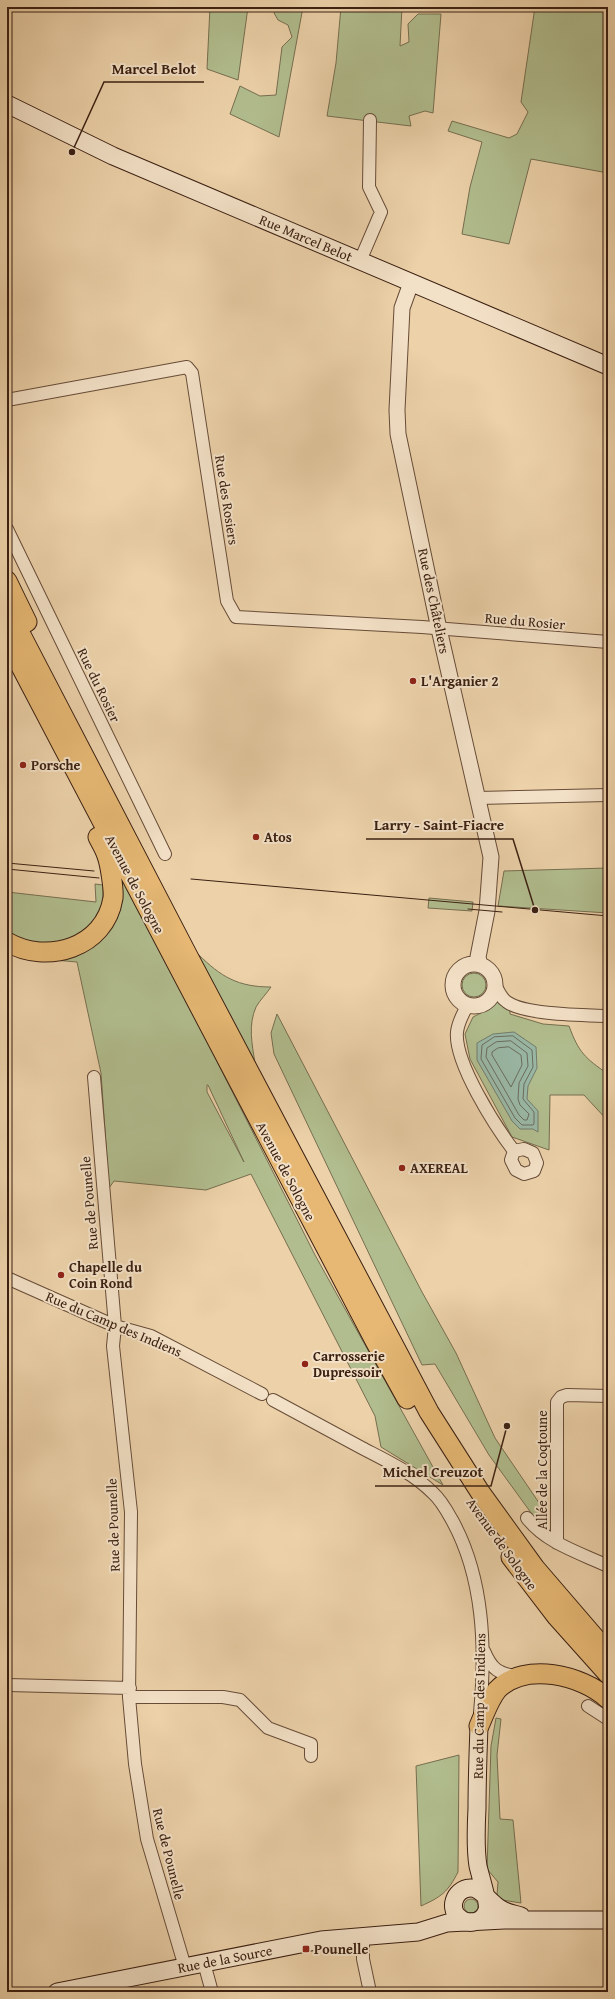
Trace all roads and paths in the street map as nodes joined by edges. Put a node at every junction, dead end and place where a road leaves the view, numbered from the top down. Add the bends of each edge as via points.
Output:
1 (7, 104) edge
2 (370, 120) dead end
3 (360, 261) junction
4 (411, 283) junction
5 (608, 366) edge
6 (7, 400) edge
7 (7, 529) edge
8 (7, 581) edge
9 (7, 608) edge
10 (439, 629) junction
11 (7, 641) edge
12 (608, 642) edge
13 (608, 795) edge
14 (478, 798) junction
15 (164, 854) dead end
16 (7, 942) edge
17 (189, 958) junction
18 (480, 965) junction
19 (495, 984) junction
20 (467, 1006) junction
21 (608, 1016) edge
22 (94, 1077) dead end
23 (514, 1151) dead end
24 (7, 1278) edge
25 (115, 1326) junction
26 (262, 1394) dead end
27 (608, 1396) edge
28 (273, 1400) dead end
29 (527, 1518) dead end
30 (557, 1543) junction
31 (608, 1566) edge
32 (482, 1646) junction
33 (608, 1653) edge
34 (608, 1674) edge
35 (518, 1677) junction
36 (7, 1686) edge
37 (129, 1692) junction
38 (608, 1699) edge
39 (588, 1706) dead end
40 (608, 1719) edge
41 (479, 1726) junction
42 (311, 1756) dead end
43 (476, 1852) junction
44 (458, 1893) junction
45 (487, 1899) junction
46 (608, 1920) edge
47 (546, 1921) junction
48 (470, 1923) junction
49 (395, 1932) junction
50 (363, 1937) junction
51 (204, 1963) junction
52 (184, 1967) junction
53 (82, 1990) edge
54 (57, 1992) edge
55 (212, 1992) edge
56 (370, 1992) edge

1 - 3 main road, Rue Marcel Belot via 106,153
2 - 3 street via 369,187 381,212
3 - 4 main road, Rue Marcel Belot
4 - 5 main road, Rue Marcel Belot
4 - 10 street, Rue des Châteliers via 402,308 398,434
6 - 10 street, Rue des Rosiers via 187,367 192,373 227,601 236,617
7 - 15 street, Rue du Rosier
8 - 17 main road
9 - 17 main road, Avenue de Sologne
10 - 12 street, Rue du Rosier
10 - 14 street, Rue des Châteliers
11 - 16 main road via 107,856 113,898 104,922 92,935 70,950 52,953 27,951
11 - 34 main road, Avenue de Sologne via 375,1341 422,1424 472,1504 528,1580
13 - 14 street
14 - 18 street, Rue des Châteliers via 491,857 487,911 478,957
17 - 33 main road, Avenue de Sologne via 429,1412 480,1492 535,1568
18 - 19 street via 490,972
18 - 20 street via 466,965 460,968 452,982 454,994
19 - 20 street via 487,1002 474,1007
19 - 21 street via 500,995 514,1006 546,1012
20 - 23 street via 460,1021 458,1045 471,1080 500,1132
22 - 25 street, Rue de Pounelle
24 - 25 street, Rue du Camp des Indiens
25 - 26 street, Rue du Camp des Indiens via 151,1336
25 - 37 street, Rue de Pounelle via 112,1346 131,1512
27 - 30 street, Allée de la Coqtoune via 567,1395 557,1402
28 - 32 street, Rue du Camp des Indiens via 410,1473 434,1494 447,1510 472,1563 478,1594
29 - 30 street via 534,1527
30 - 31 street
32 - 35 street via 492,1667 500,1674
32 - 41 street, Rue du Camp des Indiens
35 - 38 main road via 543,1673 567,1678 598,1689
35 - 41 main road via 497,1691
36 - 37 street
37 - 42 street via 240,1700 268,1728 311,1744
37 - 52 street, Rue de Pounelle via 135,1764 147,1839
39 - 40 street
41 - 43 main road, Rue du Camp des Indiens
43 - 44 main road, Rue du Camp des Indiens via 469,1879
43 - 45 main road, Rue du Camp des Indiens
44 - 45 main road via 474,1888
44 - 48 main road via 453,1903 456,1914
44 - 49 main road, Rue de la Source via 440,1914
45 - 47 main road, Rue de la Source via 504,1911
45 - 48 main road via 485,1915
46 - 47 main road, Rue de la Source
47 - 48 main road, Rue de la Source via 504,1920
48 - 49 main road, Rue de la Source via 446,1923 418,1932
49 - 50 main road, Rue de la Source
50 - 51 main road, Rue de la Source via 321,1940
50 - 56 street via 363,1959
51 - 52 main road, Rue de la Source
51 - 55 street
52 - 53 main road, Rue de la Source
53 - 54 main road, Rue de la Source

